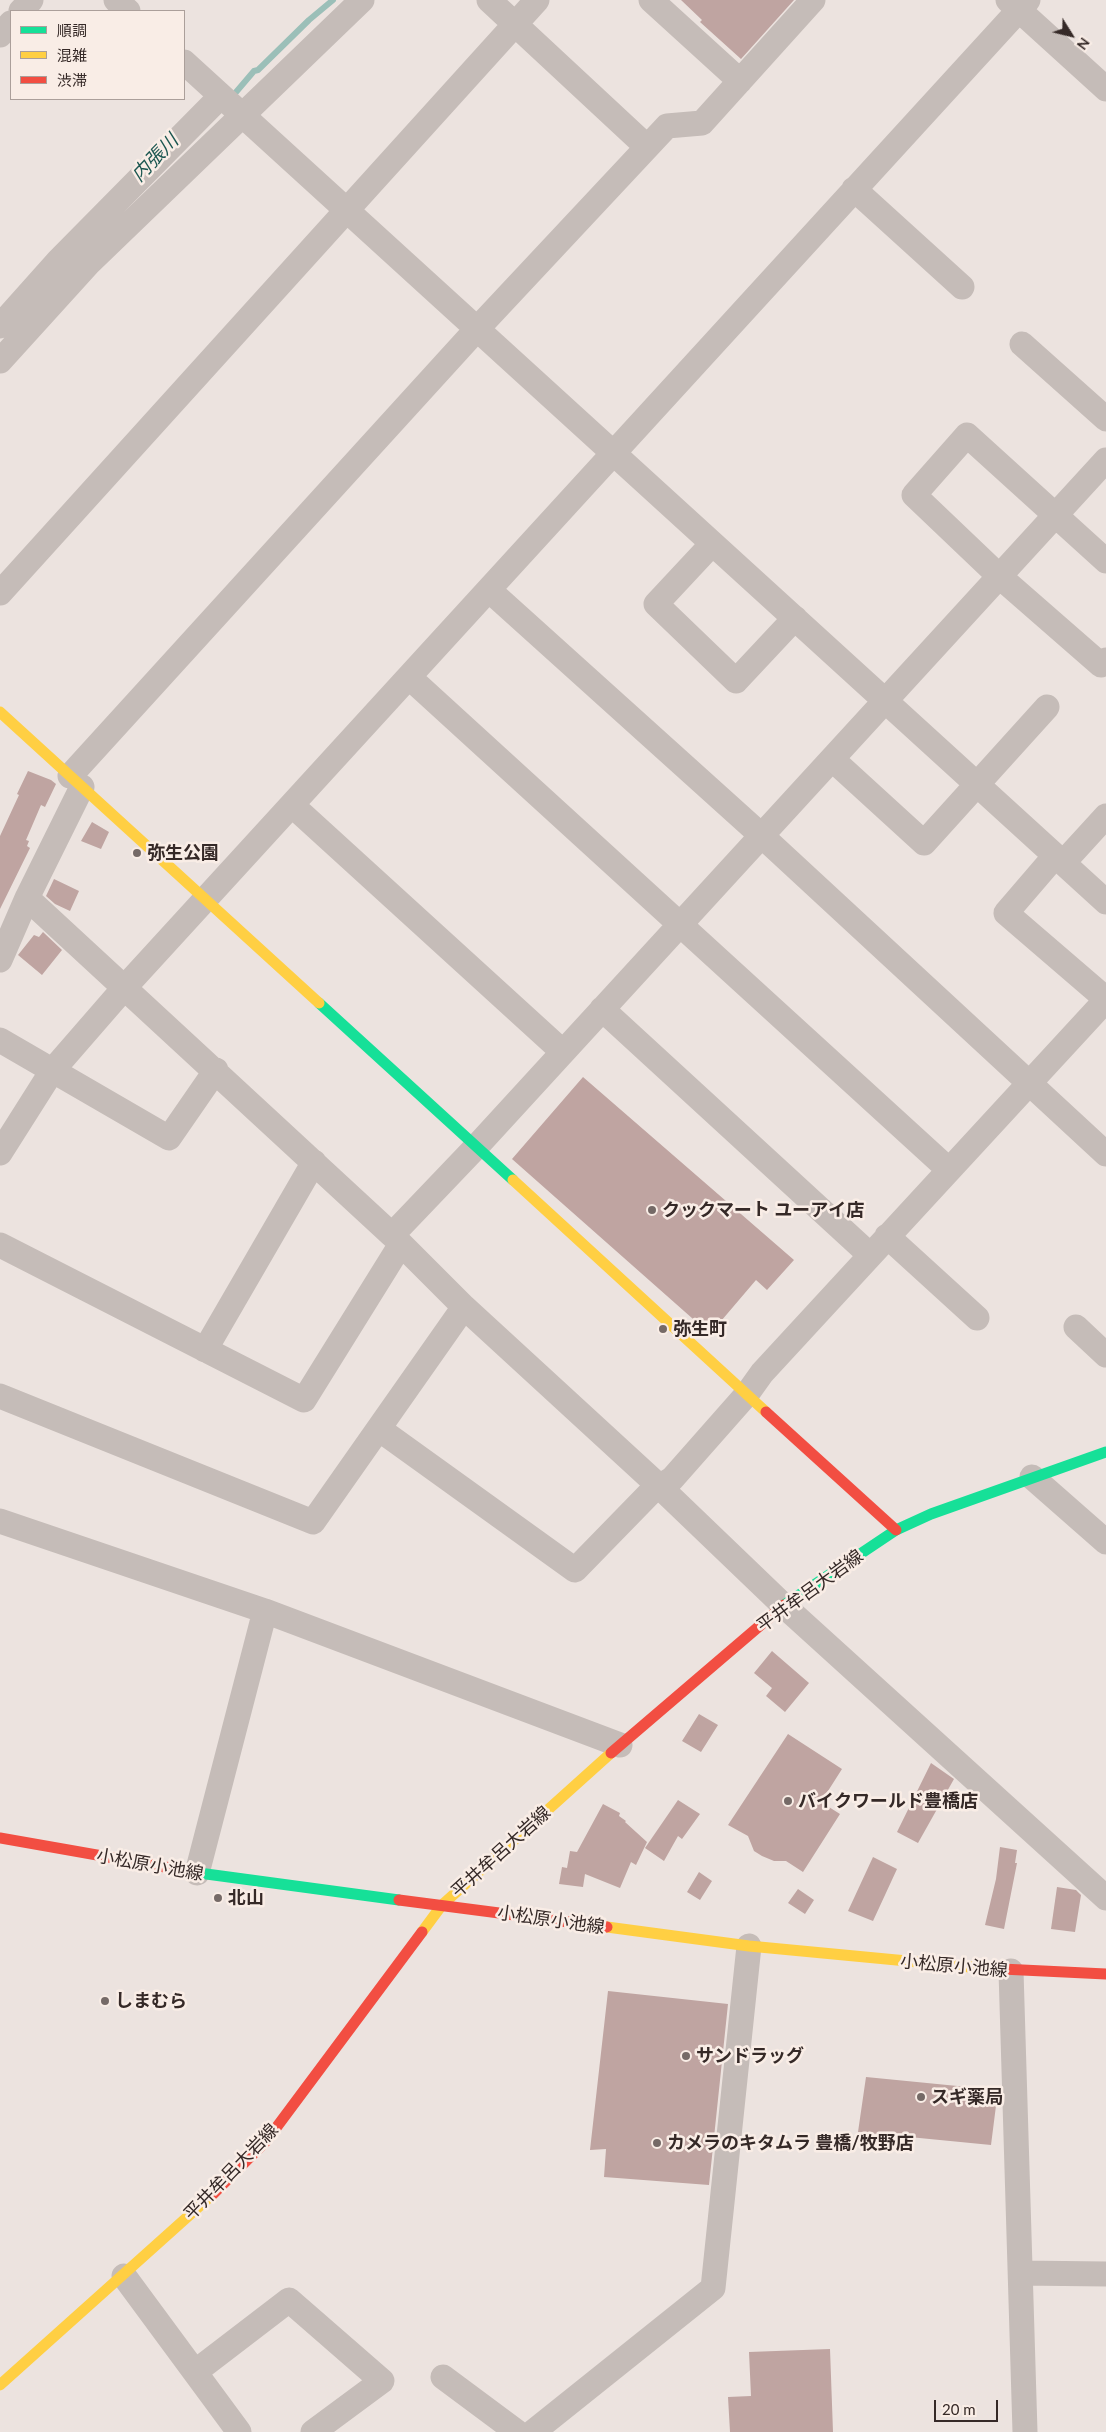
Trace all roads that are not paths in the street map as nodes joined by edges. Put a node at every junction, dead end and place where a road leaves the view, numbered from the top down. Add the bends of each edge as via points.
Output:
1 (32, 0) edge
2 (116, 0) edge
3 (362, 0) edge
4 (489, 0) edge
5 (537, 0) edge
6 (651, 0) edge
7 (809, 2) edge
8 (1018, 3) edge
9 (22, 10) edge
10 (127, 10) edge
11 (10, 24) edge
12 (516, 24) junction
13 (0, 35) edge
14 (185, 63) edge
15 (740, 81) junction
16 (1106, 89) edge
17 (231, 106) junction
18 (648, 147) junction
19 (854, 190) junction
20 (347, 210) junction
21 (962, 287) dead end
22 (0, 326) edge
23 (477, 329) junction
24 (1022, 344) dead end
25 (0, 360) edge
26 (1106, 419) edge
27 (612, 453) junction
28 (1106, 460) edge
29 (1056, 515) junction
30 (712, 544) junction
31 (1106, 561) edge
32 (1000, 576) junction
33 (489, 590) junction
34 (0, 593) edge
35 (795, 618) junction
36 (1106, 660) edge
37 (410, 678) junction
38 (886, 700) junction
39 (1047, 707) dead end
40 (0, 712) edge
41 (832, 760) junction
42 (76, 781) junction
43 (978, 785) junction
44 (293, 806) junction
45 (1106, 816) edge
46 (762, 836) junction
47 (1059, 859) junction
48 (27, 898) junction
49 (206, 900) junction
50 (1106, 902) edge
51 (681, 924) junction
52 (0, 960) edge
53 (125, 987) junction
54 (1106, 999) edge
55 (602, 1009) junction
56 (0, 1040) edge
57 (563, 1052) junction
58 (52, 1070) junction
59 (216, 1070) junction
60 (1029, 1083) junction
61 (477, 1146) junction
62 (0, 1153) edge
63 (1106, 1154) edge
64 (314, 1162) junction
65 (948, 1169) junction
66 (887, 1236) junction
67 (397, 1239) junction
68 (0, 1245) edge
69 (870, 1255) junction
70 (464, 1307) junction
71 (977, 1318) dead end
72 (1076, 1327) dead end
73 (205, 1350) junction
74 (1106, 1354) edge
75 (747, 1394) junction
76 (0, 1396) edge
77 (379, 1429) junction
78 (1106, 1452) edge
79 (1032, 1477) junction
80 (660, 1487) junction
81 (0, 1521) edge
82 (896, 1530) junction
83 (1106, 1542) edge
84 (783, 1606) junction
85 (265, 1611) junction
86 (620, 1745) junction
87 (0, 1838) edge
88 (197, 1874) junction
89 (1106, 1898) edge
90 (442, 1905) junction
91 (748, 1946) junction
92 (1011, 1971) junction
93 (1106, 1974) edge
94 (1021, 2273) junction
95 (1106, 2274) edge
96 (124, 2276) junction
97 (6, 2372) edge
98 (195, 2372) junction
99 (443, 2377) dead end
100 (238, 2432) edge
101 (314, 2432) edge
102 (517, 2432) edge
103 (534, 2432) edge
104 (1025, 2432) edge

1 - 9 street
2 - 10 street
3 - 17 street
4 - 12 street
5 - 12 street
6 - 15 street
7 - 15 street
8 - 16 street
8 - 19 street
11 - 13 street
12 - 18 street
12 - 20 street
14 - 17 street
15 - 18 street via 702,123 667,126
17 - 20 street
17 - 22 street via 58,261
17 - 25 street
18 - 23 street
19 - 21 street
19 - 27 street
20 - 23 street
20 - 34 street
23 - 27 street
23 - 42 street
24 - 26 street
27 - 30 street
27 - 33 street
28 - 29 street
29 - 31 street
29 - 32 street
29 - 32 street via 967,435 914,495
30 - 35 street
30 - 35 street via 656,604 736,681
32 - 36 street via 1102,665
32 - 38 street
33 - 37 street
33 - 46 street
35 - 38 street
37 - 44 street
37 - 51 street
38 - 41 street
38 - 43 street
39 - 43 street
40 - 42 main road
41 - 43 street via 924,843
41 - 46 street
42 - 48 street
42 - 49 main road
43 - 47 street
44 - 49 street
44 - 57 street
45 - 47 street
46 - 51 street
46 - 60 street
47 - 50 street
47 - 54 street via 1006,913
48 - 52 street
48 - 53 street
49 - 53 street
49 - 61 main road
51 - 55 street
51 - 65 street
53 - 58 street
53 - 59 street
54 - 60 street
55 - 57 street
55 - 69 street
56 - 58 street
57 - 61 street
58 - 59 street via 169,1138
58 - 62 street
59 - 64 street
60 - 63 street
60 - 65 street
61 - 67 street
61 - 75 main road
64 - 67 street
64 - 73 street
65 - 66 street
66 - 69 street
66 - 71 street
67 - 70 street
67 - 73 street via 304,1400
68 - 73 street
69 - 75 street via 762,1373
70 - 77 street
70 - 80 street
72 - 74 street
75 - 80 street via 672,1480
75 - 82 main road
76 - 77 street via 313,1522
77 - 80 street via 575,1570
78 - 79 main road, 平井牟呂大岩線
79 - 82 main road, 平井牟呂大岩線
79 - 83 street
80 - 84 street
81 - 85 street
82 - 84 main road, 平井牟呂大岩線
84 - 86 main road, 平井牟呂大岩線
84 - 89 street
85 - 86 street
85 - 88 street
86 - 90 main road, 平井牟呂大岩線
87 - 88 main road, 小松原小池線
88 - 90 main road, 小松原小池線
90 - 91 main road, 小松原小池線
90 - 96 main road, 平井牟呂大岩線 via 267,2140 216,2192
91 - 92 main road, 小松原小池線
91 - 103 street via 713,2288
92 - 93 main road, 小松原小池線
92 - 94 street
94 - 95 street
94 - 104 street
96 - 97 main road, 平井牟呂大岩線
96 - 98 street
98 - 100 street
98 - 101 street via 289,2300 382,2381
99 - 102 street

